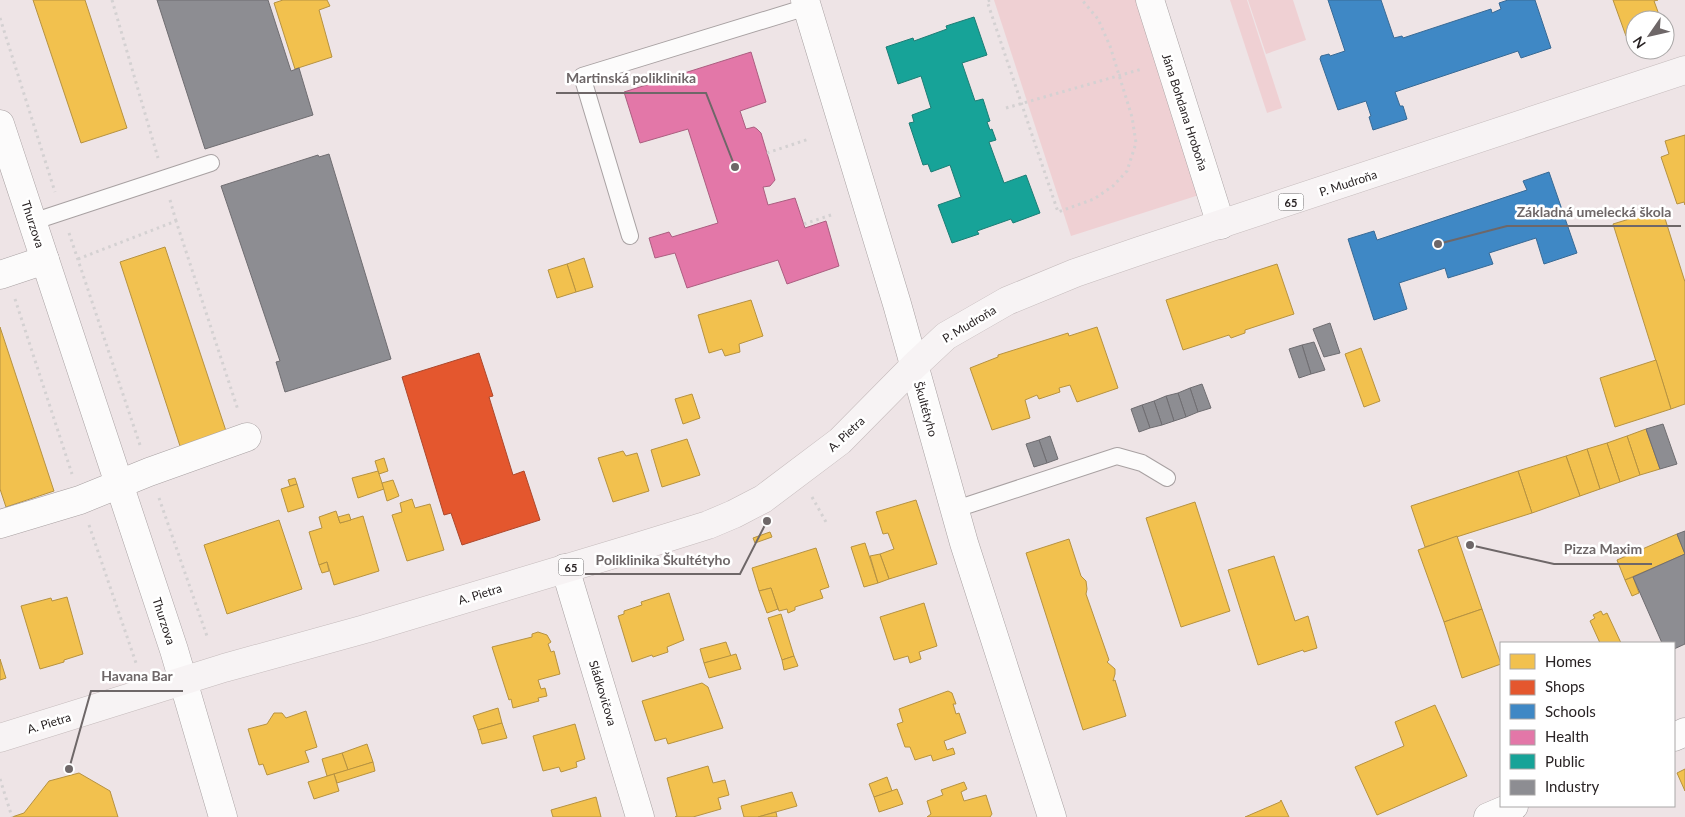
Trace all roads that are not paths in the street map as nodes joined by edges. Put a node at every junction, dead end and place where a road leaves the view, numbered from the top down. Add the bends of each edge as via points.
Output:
1 (1150, 0) edge
2 (806, 4) edge
3 (1685, 70) edge
4 (0, 124) edge
5 (211, 163) dead end
6 (10, 192) edge
7 (32, 222) junction
8 (1221, 225) junction
9 (630, 236) dead end
10 (45, 260) junction
11 (3, 274) edge
12 (914, 366) junction
13 (246, 437) road end
14 (1167, 478) dead end
15 (120, 484) junction
16 (956, 509) junction
17 (0, 524) edge
18 (565, 568) junction
19 (182, 682) junction
20 (0, 738) edge
21 (1512, 807) edge
22 (223, 817) edge
23 (640, 817) edge
24 (1052, 817) edge
25 (1488, 817) edge

1 - 8 street, Jána Bohdana Hroboňa
2 - 9 lane via 582,76
2 - 12 street, Škultétyho
3 - 8 main road, P. Mudroňa / 65
4 - 6 street, Thurzova
5 - 7 lane
6 - 7 street, Thurzova
7 - 10 street, Thurzova
8 - 12 main road, P. Mudroňa / 65 via 1075,273 1007,301 946,336
10 - 11 street, Thurzova
10 - 15 street, Thurzova
12 - 16 street, Škultétyho
12 - 18 main road, A. Pietra / 65 via 840,441 763,499 708,525
13 - 15 street
14 - 16 lane via 1142,463 1117,456
15 - 17 street via 80,500
15 - 19 street, Thurzova
16 - 24 street, Škultétyho via 975,579
18 - 19 main road, A. Pietra / 65
18 - 23 street, Sládkovičova
19 - 20 main road, A. Pietra / 65
19 - 22 street, Thurzova
21 - 25 street

